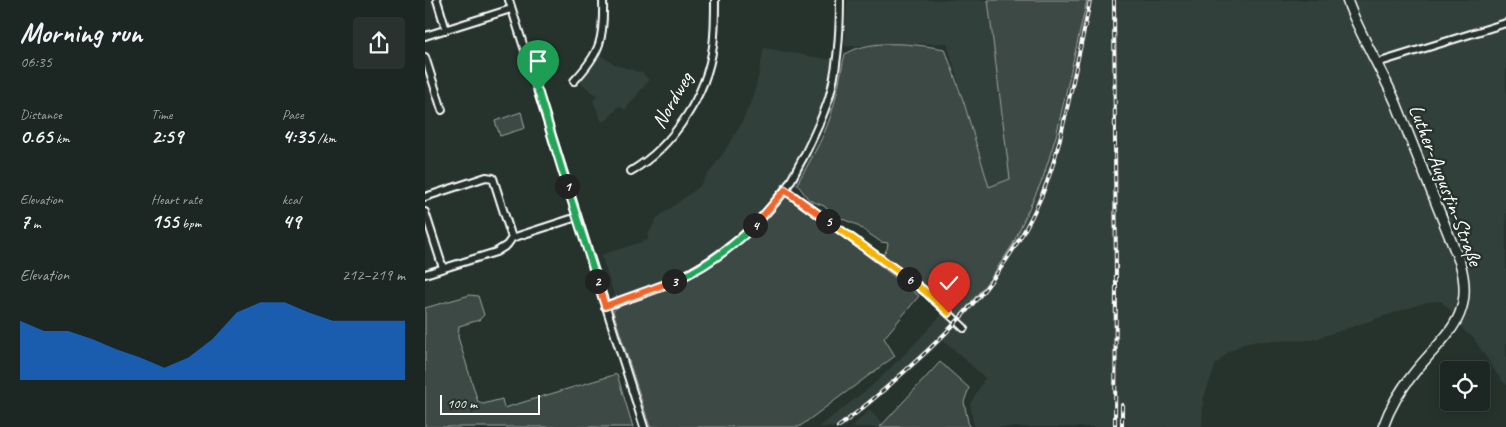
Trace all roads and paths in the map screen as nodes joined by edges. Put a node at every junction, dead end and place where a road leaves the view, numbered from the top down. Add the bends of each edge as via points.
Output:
1 (437, 0) edge
2 (509, 0) edge
3 (603, 0) edge
4 (715, 0) edge
5 (840, 0) edge
6 (1347, 0) edge
7 (511, 9) junction
8 (1506, 23) edge
9 (446, 30) junction
10 (425, 36) edge
11 (425, 56) edge
12 (1377, 62) junction
13 (574, 81) dead end
14 (442, 110) dead end
15 (631, 171) dead end
16 (785, 190) junction
17 (425, 197) edge
18 (425, 212) edge
19 (577, 218) junction
20 (512, 238) junction
21 (443, 268) junction
22 (425, 274) edge
23 (605, 306) junction
24 (964, 328) dead end
25 (644, 427) edge
26 (1383, 427) edge

1 - 9 street
2 - 7 street
3 - 13 street via 599,44 589,65
4 - 15 street, Nordweg via 713,47 694,104 664,146
5 - 16 street via 838,48 829,97 813,139
6 - 12 street, Luther-Augustin-Straße
7 - 9 street
7 - 19 street
8 - 12 street
9 - 10 street
11 - 14 street
12 - 26 street, Luther-Augustin-Straße via 1460,262 1465,283 1462,309 1453,328 1401,391
16 - 23 street via 761,219 718,255 679,279
16 - 24 street via 927,293
17 - 20 street via 486,177 493,178
18 - 21 street
19 - 20 street
19 - 23 street
20 - 21 street via 496,252
21 - 22 street
23 - 25 street

